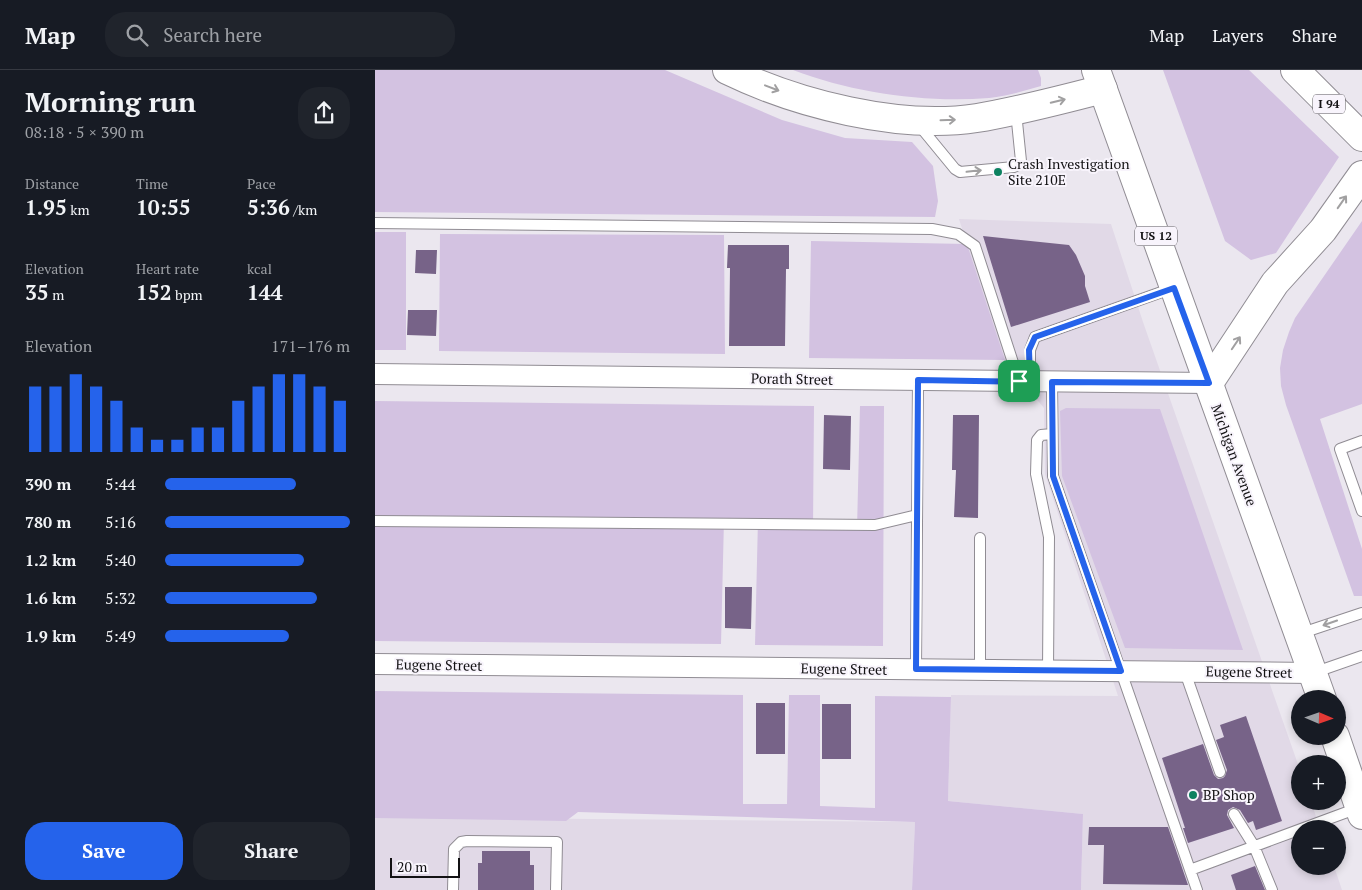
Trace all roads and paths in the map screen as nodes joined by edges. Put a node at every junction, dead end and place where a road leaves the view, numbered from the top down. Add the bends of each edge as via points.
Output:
1 (727, 70) edge
2 (1295, 70) edge
3 (1099, 80) edge
4 (1016, 110) junction
5 (915, 120) junction
6 (1362, 137) edge
7 (1362, 175) edge
8 (375, 223) edge
9 (1174, 288) junction
10 (375, 374) edge
11 (918, 380) junction
12 (1025, 381) junction
13 (1052, 382) junction
14 (1209, 383) junction
15 (1052, 434) junction
16 (1362, 441) edge
17 (1362, 511) edge
18 (917, 515) junction
19 (375, 521) edge
20 (980, 538) dead end
21 (1362, 613) edge
22 (1299, 634) junction
23 (1362, 656) edge
24 (375, 664) edge
25 (916, 669) junction
26 (980, 670) junction
27 (1048, 670) junction
28 (1121, 671) junction
29 (1185, 672) junction
30 (1313, 673) junction
31 (1318, 690) edge
32 (1338, 745) edge
33 (1220, 772) dead end
34 (1361, 811) edge
35 (1234, 814) dead end
36 (1254, 846) junction
37 (1190, 870) junction
38 (453, 890) edge
39 (556, 890) edge
40 (1197, 890) edge
41 (1272, 890) edge

1 -> 5 main road via 801,99 852,112
2 - 6 main road, I 94
4 -> 3 main road via 1053,103
3 - 9 main road, Michigan Avenue / US 12
5 -> 4 main road via 976,118
5 -> 4 lane via 955,169 965,172 1018,165 1021,155
14 -> 7 main road via 1275,283 1323,230
8 - 12 lane via 932,229 958,234 975,246
9 - 12 lane via 1035,337 1029,350
9 - 14 main road, Michigan Avenue / US 12
10 - 11 street, Porath Street
11 - 12 street, Porath Street
11 - 18 lane
12 - 13 street, Porath Street
13 - 14 street, Porath Street
13 - 15 lane
14 - 22 main road, Michigan Avenue / US 12
15 - 27 lane via 1041,435 1037,440 1036,474 1049,537
15 - 28 lane via 1053,476
16 - 17 lane via 1340,448
18 - 19 lane via 875,525
18 - 25 lane
20 - 26 lane
21 -> 22 lane
22 - 30 main road, Michigan Avenue / US 12
23 - 30 lane
24 - 25 street, Eugene Street
25 - 26 street, Eugene Street
26 - 27 street, Eugene Street
27 - 28 street, Eugene Street
28 - 29 street, Eugene Street
28 - 37 lane
29 - 30 street, Eugene Street
29 - 33 lane
30 - 31 main road, Michigan Avenue / US 12
32 - 34 main road
34 - 36 lane
35 - 36 lane
36 - 37 lane
36 - 41 lane
37 - 40 lane
38 - 39 lane via 454,849 467,841 557,842

